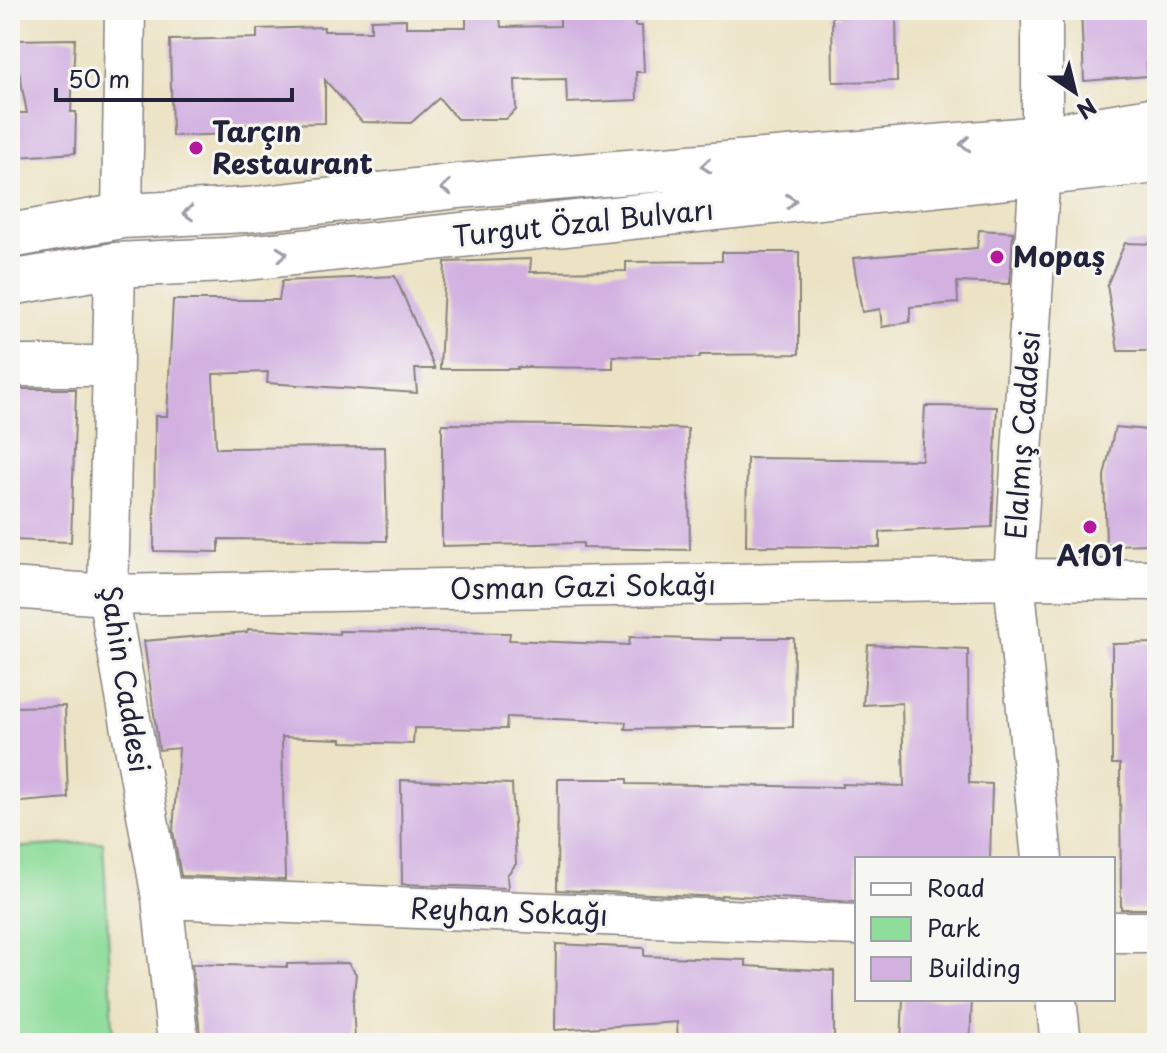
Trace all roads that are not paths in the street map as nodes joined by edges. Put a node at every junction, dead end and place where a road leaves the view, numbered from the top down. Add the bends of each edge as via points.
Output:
1 (125, 10) edge
2 (1042, 10) edge
3 (1157, 119) edge
4 (1041, 156) junction
5 (1157, 161) edge
6 (1157, 179) edge
7 (122, 216) junction
8 (10, 236) edge
9 (115, 265) junction
10 (10, 283) edge
11 (10, 366) edge
12 (113, 366) junction
13 (1014, 579) junction
14 (1157, 580) edge
15 (10, 588) edge
16 (108, 595) junction
17 (1042, 857) edge
18 (162, 898) junction
19 (855, 925) edge
20 (1115, 932) edge
21 (1157, 932) edge
22 (1056, 1001) edge
23 (178, 1043) edge
24 (1061, 1043) edge

1 - 7 street
2 - 4 street, Elalmış Caddesi
3 - 4 main road, Turgut Özal Bulvarı
4 - 5 main road, Turgut Özal Bulvarı
4 - 6 street
4 -> 7 main road, Turgut Özal Bulvarı via 458,186 247,210
9 -> 4 main road, Turgut Özal Bulvarı via 227,260
4 - 13 street, Elalmış Caddesi
7 - 8 main road, Turgut Özal Bulvarı
9 - 10 main road, Turgut Özal Bulvarı
9 - 12 street, Şahin Caddesi
11 - 12 street
12 - 16 street, Şahin Caddesi
13 - 14 street, Osman Gazi Sokağı
13 - 16 street, Osman Gazi Sokağı
13 - 17 street, Elalmış Caddesi
15 - 16 street, Osman Gazi Sokağı
16 - 18 street, Şahin Caddesi
18 - 19 street, Reyhan Sokağı
18 - 23 street, Şahin Caddesi
20 - 21 street
22 - 24 street

